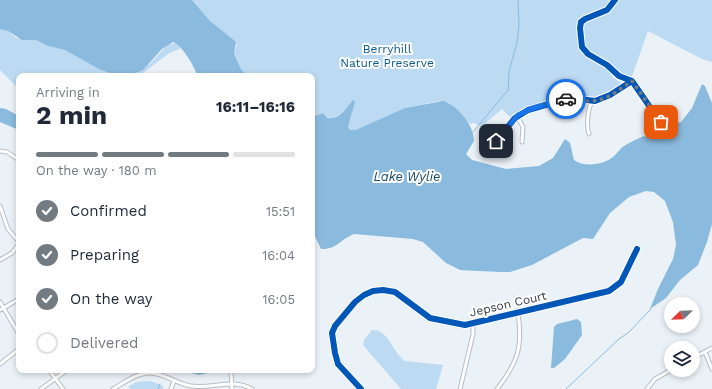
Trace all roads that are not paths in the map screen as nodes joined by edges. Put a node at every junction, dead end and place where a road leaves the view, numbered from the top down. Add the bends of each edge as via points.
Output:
1 (615, 0) edge
2 (632, 81) junction
3 (592, 101) junction
4 (517, 116) junction
5 (661, 122) dead end
6 (590, 134) dead end
7 (496, 141) dead end
8 (522, 142) dead end
9 (0, 151) edge
10 (16, 158) edge
11 (0, 206) edge
12 (16, 239) edge
13 (16, 247) edge
14 (637, 249) dead end
15 (0, 260) edge
16 (16, 301) edge
17 (0, 302) edge
18 (4, 308) junction
19 (0, 310) edge
20 (518, 313) junction
21 (473, 324) junction
22 (16, 329) edge
23 (712, 348) edge
24 (16, 351) edge
25 (705, 352) junction
26 (700, 354) edge
27 (0, 364) edge
28 (712, 369) edge
29 (52, 373) edge
30 (63, 373) edge
31 (231, 373) edge
32 (664, 374) edge
33 (56, 378) junction
34 (174, 381) junction
35 (232, 383) junction
36 (41, 389) edge
37 (63, 389) edge
38 (113, 389) edge
39 (171, 389) edge
40 (232, 389) edge
41 (252, 389) edge
42 (361, 389) edge
43 (460, 389) edge
44 (497, 389) edge
45 (647, 389) edge

1 - 2 street via 608,10 581,22 582,47 620,76
2 - 3 street via 607,96
2 - 5 street
3 - 4 street via 570,98 533,108
3 - 6 street via 588,110
4 - 7 street
4 - 8 street via 523,127
9 - 10 street
11 - 12 street via 8,229
13 - 15 street
14 - 20 street, Jepson Court via 621,282 609,291
16 - 18 street
17 - 18 street
18 - 19 street
18 - 22 street
20 - 21 street, Jepson Court
20 - 44 street via 521,332 517,356 513,367
21 - 42 street, Jepson Court via 465,325 430,318 395,292 383,290 364,295 335,326 332,337 338,364
21 - 43 street, Jepson Court via 474,334
23 - 25 street
24 - 27 street
25 - 26 street
25 - 28 street
29 - 33 street
30 - 33 street
31 - 35 street
32 - 45 street via 655,379
33 - 36 street
33 - 37 street
34 - 35 street via 196,387
34 - 38 street via 155,374 144,374
34 - 39 street
35 - 40 street
35 - 41 street

